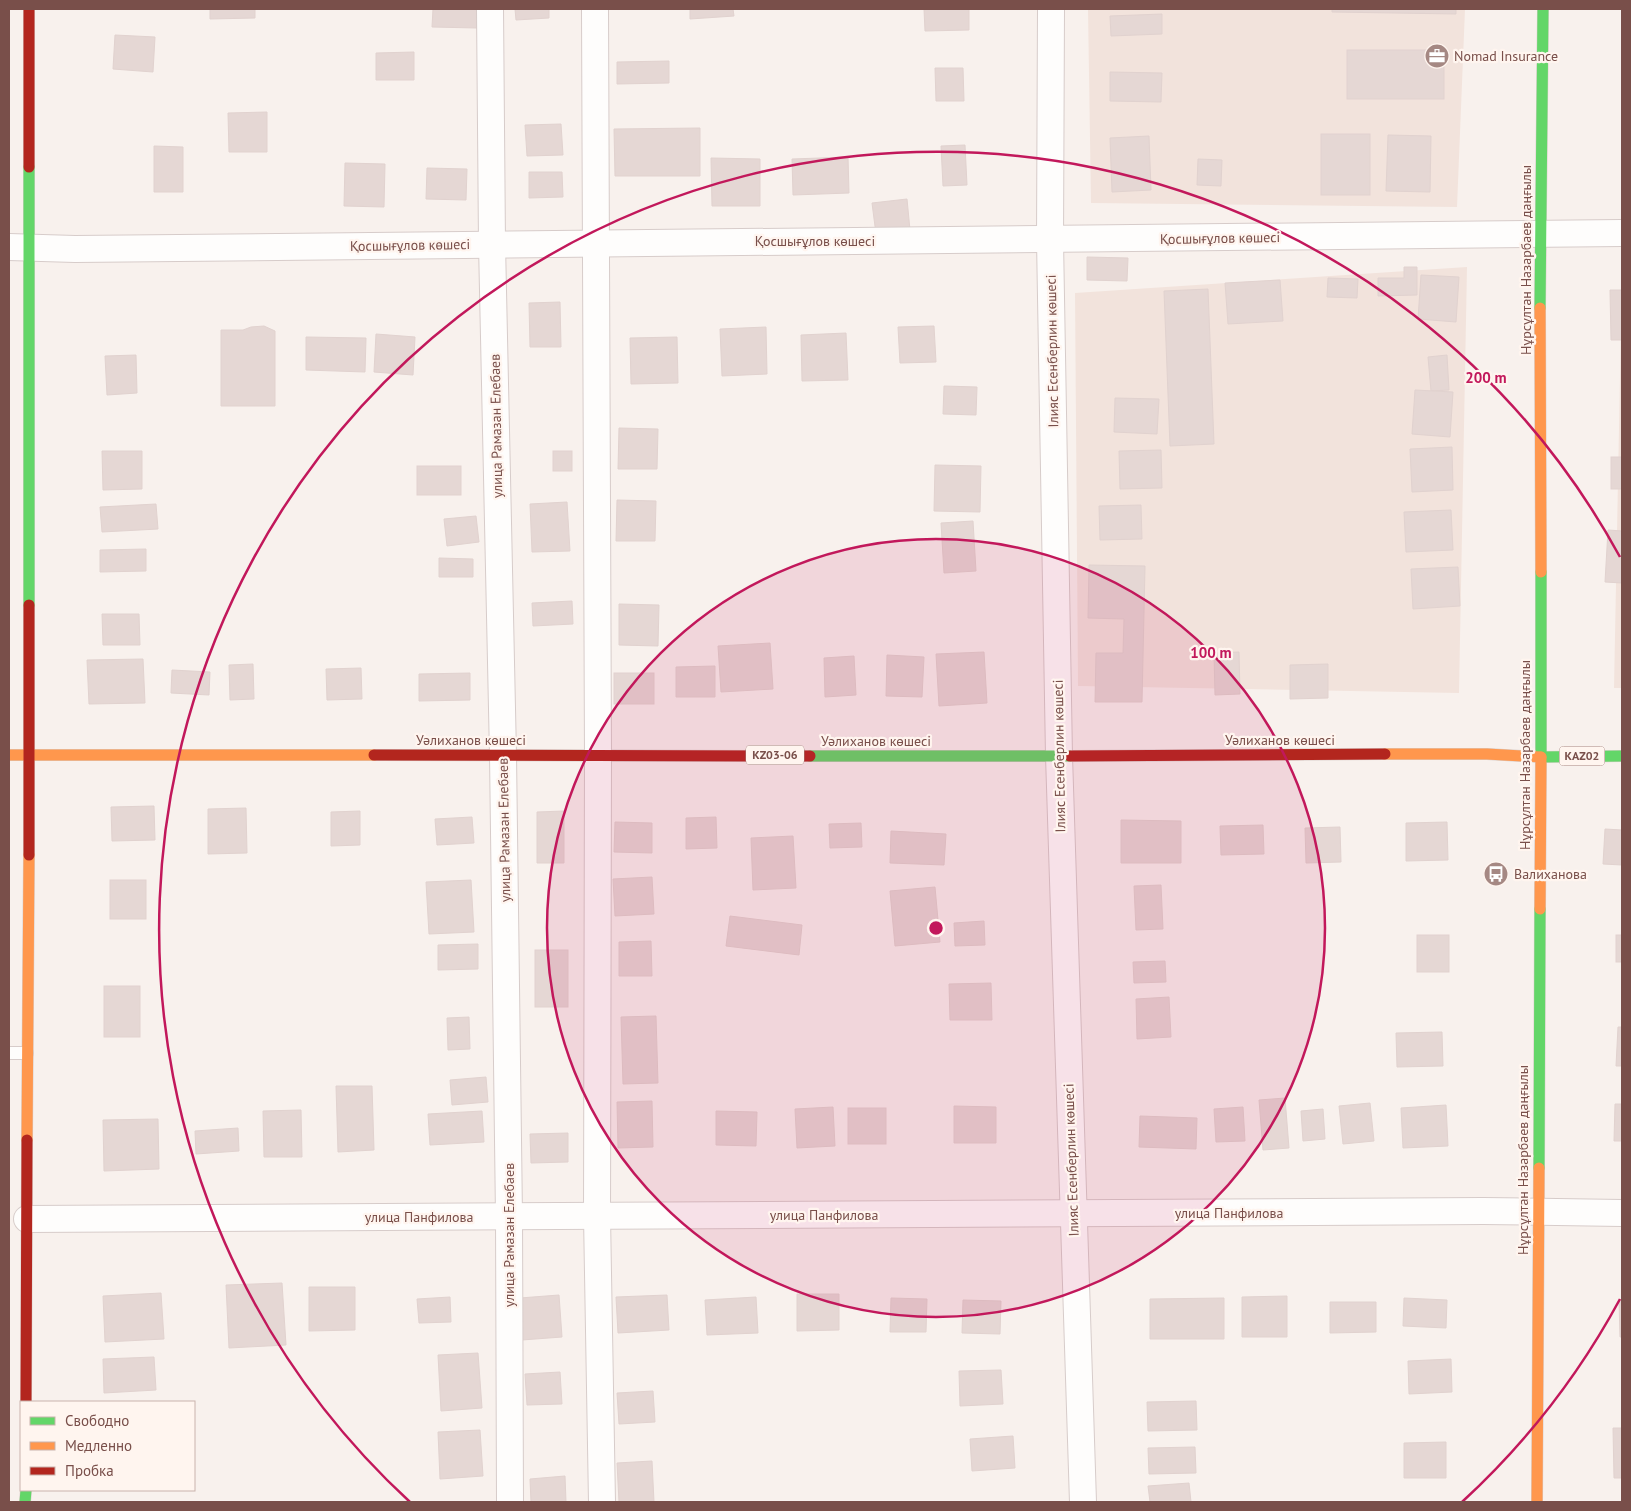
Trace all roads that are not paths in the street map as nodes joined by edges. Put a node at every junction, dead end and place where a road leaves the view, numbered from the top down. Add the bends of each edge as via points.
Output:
1 (29, 9) edge
2 (490, 9) edge
3 (595, 9) edge
4 (1051, 9) edge
5 (1543, 9) edge
6 (1622, 233) edge
7 (1540, 234) junction
8 (1050, 240) junction
9 (595, 243) junction
10 (492, 244) junction
11 (19, 247) edge
12 (28, 754) junction
13 (9, 755) edge
14 (503, 755) junction
15 (598, 755) junction
16 (1059, 756) junction
17 (1622, 756) edge
18 (1541, 757) junction
19 (9, 1053) edge
20 (27, 1053) junction
21 (1537, 1212) junction
22 (1622, 1213) edge
23 (1073, 1214) junction
24 (509, 1216) junction
25 (597, 1216) junction
26 (26, 1219) junction
27 (26, 1401) edge
28 (510, 1502) edge
29 (602, 1502) edge
30 (1083, 1502) edge
31 (1537, 1502) edge

1 - 11 main road
2 - 10 street, улица Рамазан Елебаев
3 - 9 street
4 - 8 street, Ілияс Есенберлин көшесі
5 - 7 main road, Нұрсұлтан Назарбаев даңғылы / KАZ02
6 - 7 street, Қосшығұлов көшесі
7 - 8 street, Қосшығұлов көшесі
7 - 18 main road, Нұрсұлтан Назарбаев даңғылы / KАZ02
8 - 9 street, Қосшығұлов көшесі
8 - 16 street, Ілияс Есенберлин көшесі
9 - 10 street, Қосшығұлов көшесі
9 - 15 street
10 - 11 street, Қосшығұлов көшесі
10 - 14 street, улица Рамазан Елебаев
11 - 12 main road
12 - 13 main road, Уәлиханов көшесі / KZ03-06
12 - 14 main road, Уәлиханов көшесі / KZ03-06
12 - 20 main road
14 - 15 main road, Уәлиханов көшесі / KZ03-06
14 - 24 street, улица Рамазан Елебаев
15 - 16 main road, Уәлиханов көшесі / KZ03-06
15 - 25 street
16 - 18 main road, Уәлиханов көшесі / KZ03-06 via 1488,754
16 - 23 street, Ілияс Есенберлин көшесі
17 - 18 main road, Уәлиханов көшесі / KАZ02
18 - 21 main road, Нұрсұлтан Назарбаев даңғылы
19 - 20 lane
20 - 26 main road
21 - 22 street, улица Панфилова
21 - 23 street, улица Панфилова
21 - 31 main road, Нұрсұлтан Назарбаев даңғылы
23 - 25 street, улица Панфилова
23 - 30 street, Ілияс Есенберлин көшесі
24 - 25 street, улица Панфилова
24 - 26 street, улица Панфилова
24 - 28 street, улица Рамазан Елебаев
25 - 29 street
26 - 27 main road

